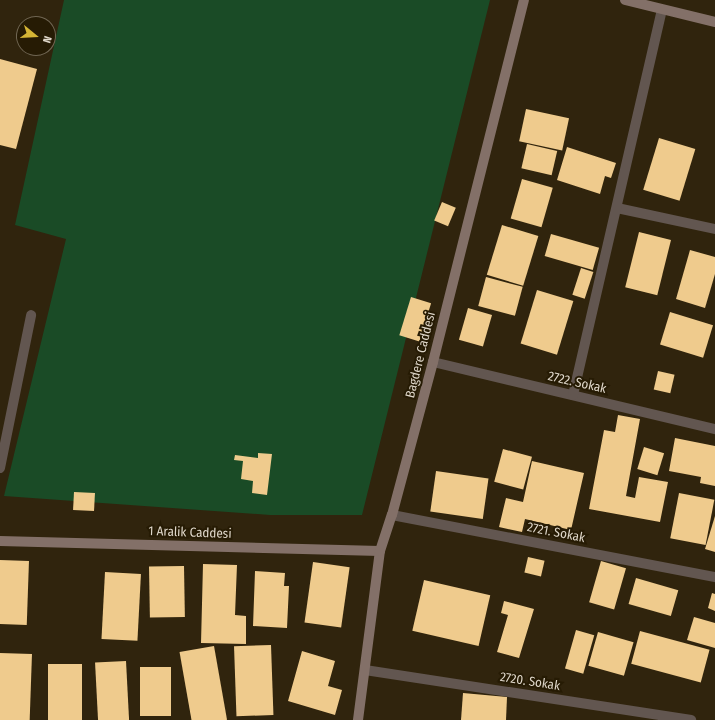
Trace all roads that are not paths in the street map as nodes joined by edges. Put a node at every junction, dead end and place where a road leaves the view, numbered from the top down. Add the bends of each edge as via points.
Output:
1 (524, 0) edge
2 (625, 0) edge
3 (662, 10) junction
4 (715, 22) edge
5 (617, 208) junction
6 (715, 229) edge
7 (30, 315) dead end
8 (433, 362) junction
9 (573, 395) junction
10 (715, 429) edge
11 (0, 468) edge
12 (392, 515) junction
13 (0, 540) edge
14 (380, 551) junction
15 (715, 577) edge
16 (365, 670) junction
17 (638, 716) edge
18 (358, 720) edge
19 (691, 720) edge

1 - 8 main road, Bagdere Caddesi
2 - 3 main road
3 - 4 main road
3 - 5 street
5 - 6 street
5 - 9 street
7 - 11 street
8 - 9 street, 2722. Sokak
8 - 12 main road, Bagdere Caddesi
9 - 10 street, 2722. Sokak
12 - 14 main road, Bagdere Caddesi
12 - 15 street, 2721. Sokak
13 - 14 main road, 1 Aralik Caddesi
14 - 16 main road, Bagdere Caddesi
16 - 17 street, 2720. Sokak
16 - 18 main road, Bagdere Caddesi
17 - 19 street, 2720. Sokak

